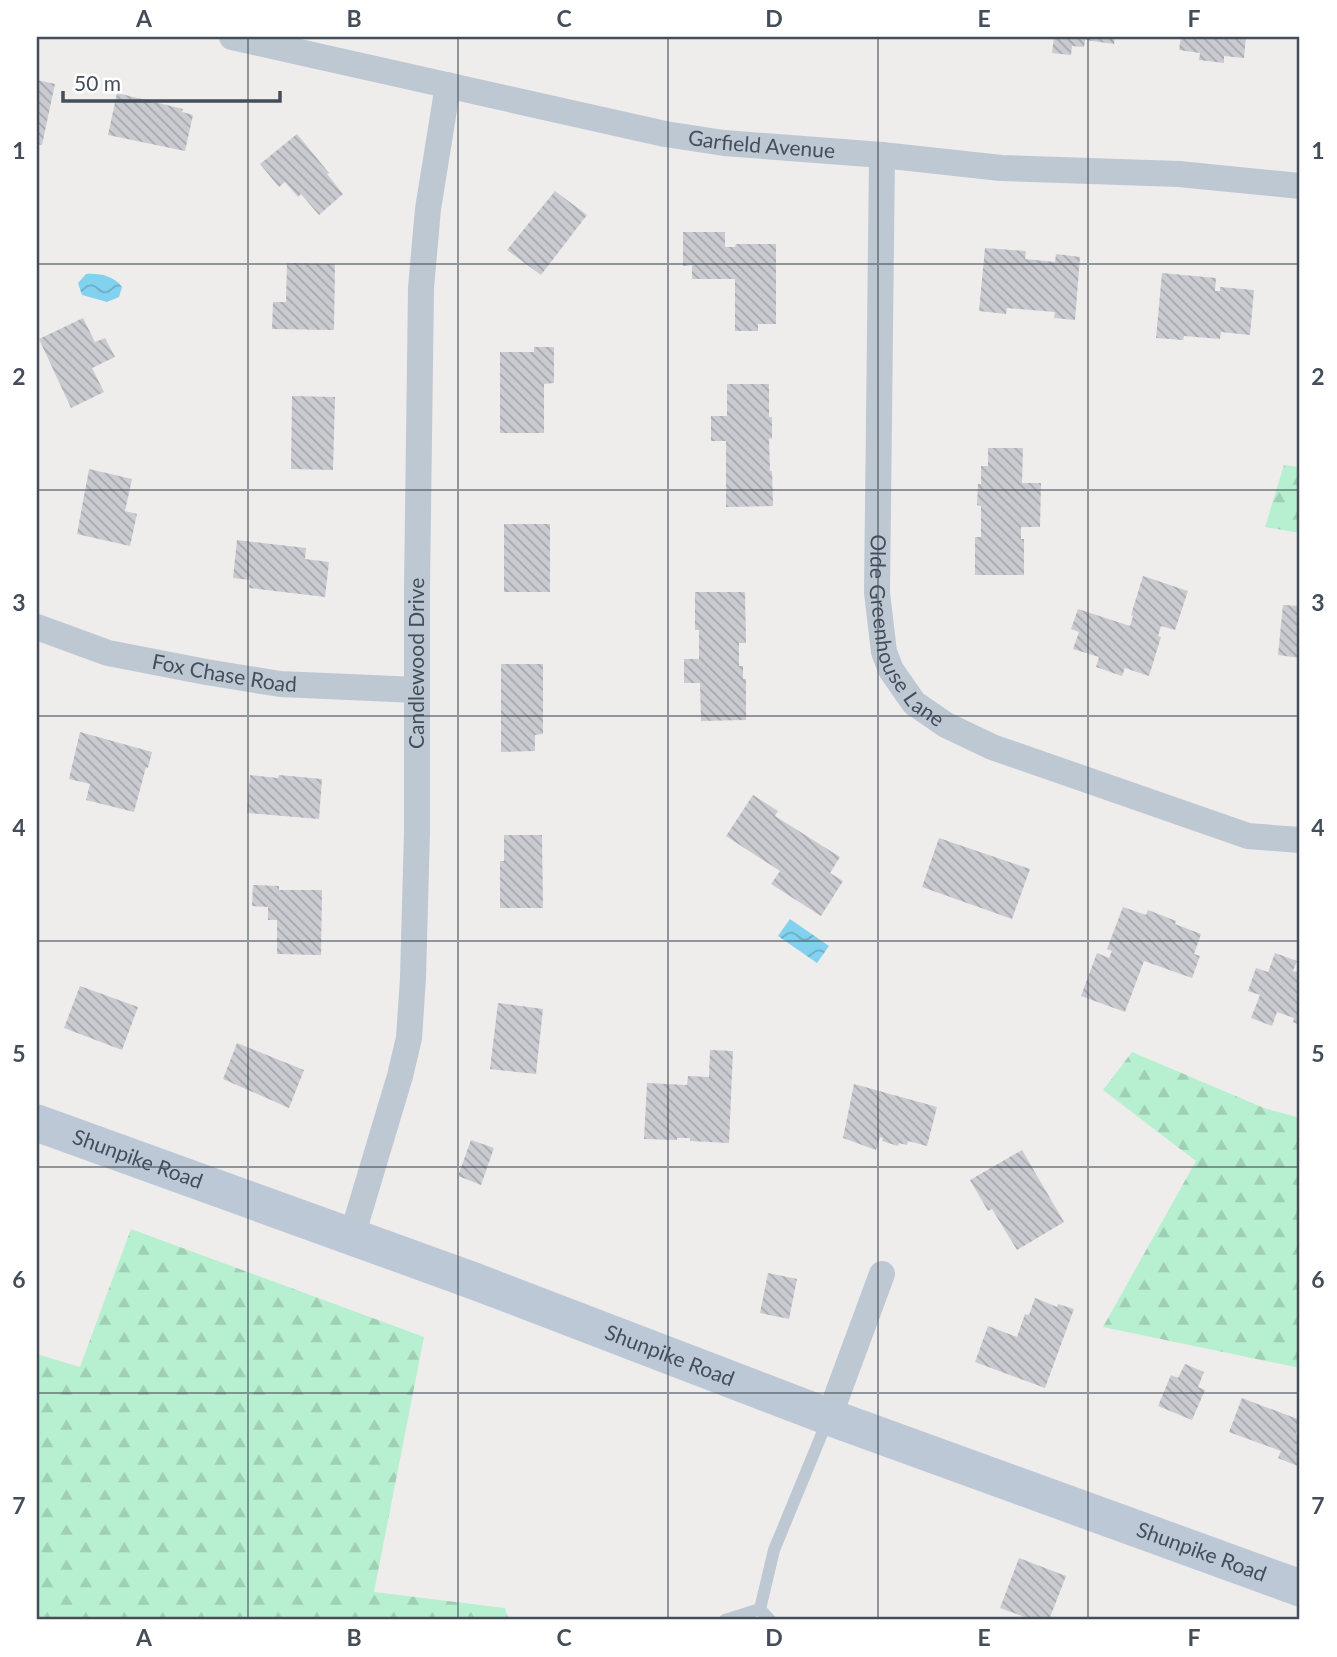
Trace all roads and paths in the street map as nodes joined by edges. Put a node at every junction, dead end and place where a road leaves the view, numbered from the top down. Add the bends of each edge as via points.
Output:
1 (232, 37) edge
2 (448, 85) junction
3 (882, 155) junction
4 (1300, 186) edge
5 (37, 627) edge
6 (417, 690) junction
7 (1300, 840) edge
8 (37, 1124) edge
9 (352, 1236) junction
10 (882, 1273) dead end
11 (829, 1417) junction
12 (1300, 1588) edge
13 (760, 1609) junction
14 (724, 1620) edge
15 (770, 1620) edge

1 - 2 street, Garfield Avenue
2 - 3 street, Garfield Avenue via 665,134
2 - 6 street, Candlewood Drive via 421,288
3 - 4 street, Garfield Avenue via 1001,168 1179,174
3 - 7 street, Olde Greenhouse Lane via 877,593 884,652 901,688 946,725 992,747 1248,836
5 - 6 street, Fox Chase Road via 108,653 218,674 279,684
6 - 9 street, Candlewood Drive via 414,978 409,1038
8 - 9 main road, Shunpike Road
9 - 11 main road, Shunpike Road
10 - 11 street
11 - 12 main road, Shunpike Road
11 - 13 lane via 774,1550
13 - 14 lane
13 - 15 lane

